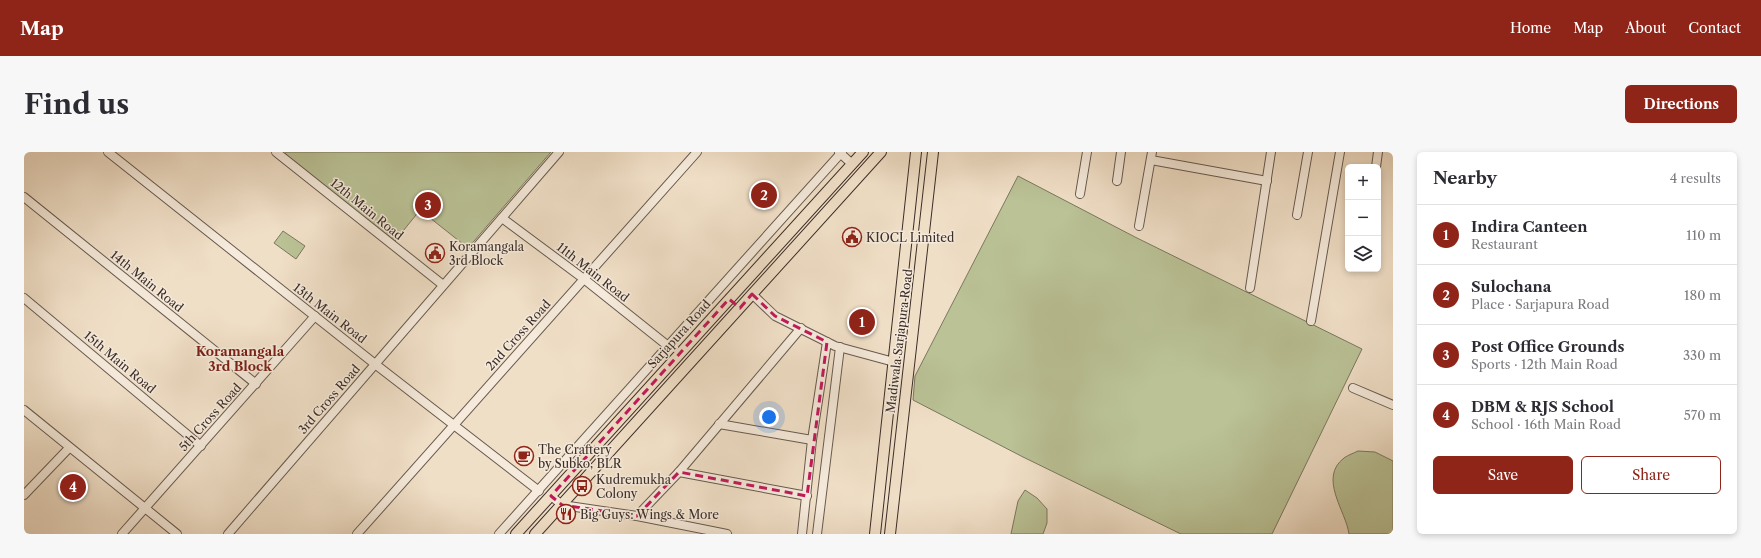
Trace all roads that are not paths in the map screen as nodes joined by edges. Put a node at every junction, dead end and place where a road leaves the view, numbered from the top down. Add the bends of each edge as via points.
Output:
1 (108, 152) edge
2 (276, 152) edge
3 (559, 152) edge
4 (697, 152) edge
5 (840, 152) edge
6 (863, 152) edge
7 (881, 152) edge
8 (916, 152) edge
9 (933, 152) edge
10 (1087, 152) edge
11 (1121, 152) edge
12 (1271, 152) edge
13 (1308, 152) edge
14 (1340, 152) edge
15 (1378, 152) edge
16 (1151, 156) edge
17 (852, 164) junction
18 (1376, 164) edge
19 (1117, 181) dead end
20 (1267, 181) junction
21 (1080, 194) dead end
22 (24, 197) edge
23 (1297, 216) dead end
24 (502, 218) junction
25 (1139, 226) dead end
26 (584, 279) junction
27 (443, 285) junction
28 (1250, 288) dead end
29 (752, 294) junction
30 (24, 298) edge
31 (729, 299) junction
32 (740, 308) junction
33 (315, 316) junction
34 (1311, 321) dead end
35 (801, 328) junction
36 (827, 342) junction
37 (668, 346) junction
38 (840, 347) junction
39 (894, 362) junction
40 (375, 364) junction
41 (256, 384) junction
42 (1353, 388) dead end
43 (1393, 405) edge
44 (24, 410) edge
45 (719, 424) junction
46 (454, 425) junction
47 (812, 440) junction
48 (201, 446) junction
49 (69, 448) junction
50 (679, 472) junction
51 (539, 491) junction
52 (24, 495) edge
53 (551, 496) junction
54 (807, 496) junction
55 (562, 505) junction
56 (145, 508) junction
57 (637, 516) junction
58 (122, 534) edge
59 (177, 534) edge
60 (228, 534) edge
61 (357, 534) edge
62 (499, 534) edge
63 (516, 534) edge
64 (535, 534) edge
65 (727, 534) edge
66 (802, 534) edge
67 (817, 534) edge
68 (876, 534) edge
69 (890, 534) edge

1 - 33 street, 13th Main Road
2 - 27 street, 12th Main Road
3 - 24 street, 3rd Cross Road
4 - 26 street, 2nd Cross Road
5 - 17 street
5 - 37 street, Sarjapura Road
6 - 17 main road, Sarjapura Road
7 - 29 main road
8 - 39 main road, Madiwala Sarjapura Road
9 - 69 main road, Madiwala Sarjapura Road
10 - 21 street
11 - 19 street
12 - 20 street
13 - 23 street
14 - 34 street
15 - 18 street
16 - 20 street
16 - 25 street
17 - 31 main road, Sarjapura Road
20 - 28 street
22 - 41 street, 14th Main Road
24 - 26 street, 11th Main Road
24 - 27 street, 3rd Cross Road
26 - 37 street, 11th Main Road
26 - 46 street, 2nd Cross Road
27 - 40 street, 3rd Cross Road
29 - 32 main road
29 - 35 street via 775,316
30 - 48 street, 15th Main Road
31 - 32 main road
31 - 53 main road, Sarjapura Road
32 - 55 main road
33 - 40 street, 13th Main Road
33 - 41 street, 5th Cross Road
35 - 36 street
35 - 45 street
36 - 38 street
36 - 47 street
37 - 51 street, Sarjapura Road
38 - 39 street
38 - 67 street
39 - 68 main road, Madiwala Sarjapura Road
40 - 46 street, 13th Main Road
40 - 60 street, 3rd Cross Road
41 - 48 street, 5th Cross Road
42 - 43 street
44 - 49 street
45 - 47 street
45 - 50 street
46 - 51 street, 13th Main Road
46 - 61 street, 2nd Cross Road
47 - 54 street
48 - 56 street, 5th Cross Road
49 - 52 street
49 - 56 street
50 - 54 street
50 - 57 street
51 - 62 street, Sarjapura Road
53 - 55 street
53 - 63 main road, Sarjapura Road
54 - 66 street
55 - 57 street
55 - 64 main road
56 - 58 street, 5th Cross Road
56 - 59 street
57 - 65 street

